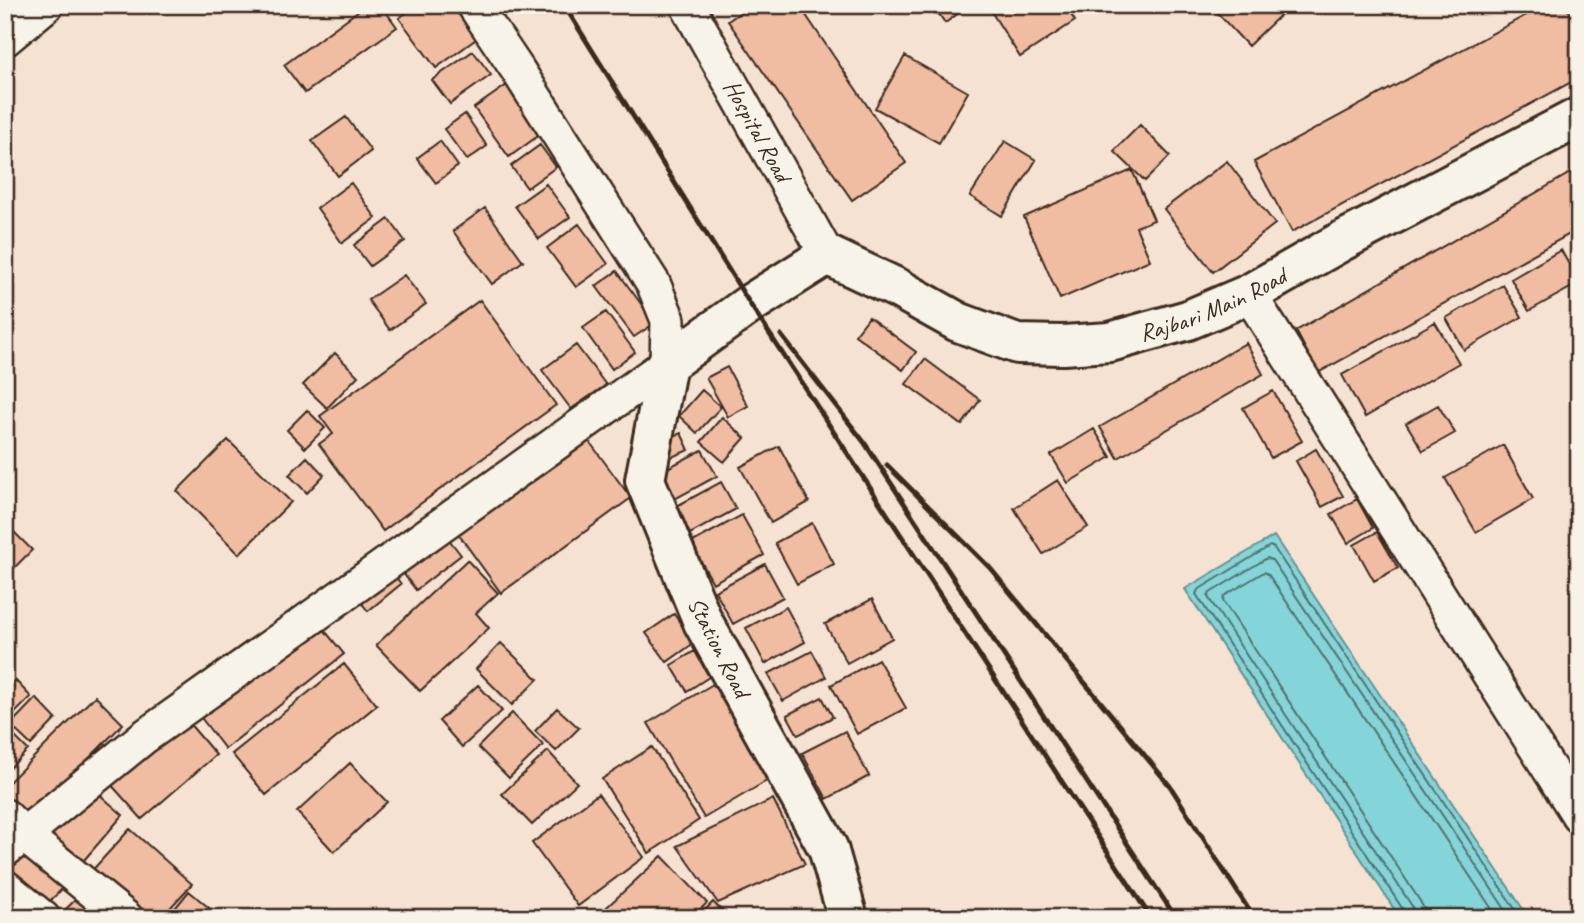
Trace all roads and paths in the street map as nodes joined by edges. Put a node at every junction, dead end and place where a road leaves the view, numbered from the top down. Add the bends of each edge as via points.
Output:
1 (46, 5) edge
2 (474, 5) edge
3 (687, 5) edge
4 (5, 39) edge
5 (1579, 117) edge
6 (827, 255) junction
7 (1249, 294) junction
8 (667, 364) junction
9 (1579, 816) edge
10 (12, 834) edge
11 (5, 887) edge
12 (43, 918) edge
13 (126, 918) edge
14 (848, 918) edge

1 - 4 street
2 - 8 street via 653,283 668,320
3 - 6 street, Hospital Road
5 - 7 street, Rajbari Main Road
6 - 7 street, Rajbari Main Road via 958,322 1017,344 1110,342 1188,320
6 - 8 street
7 - 9 street
8 - 10 street
8 - 14 street, Station Road via 645,480 703,622 828,848
10 - 13 street
11 - 12 street

